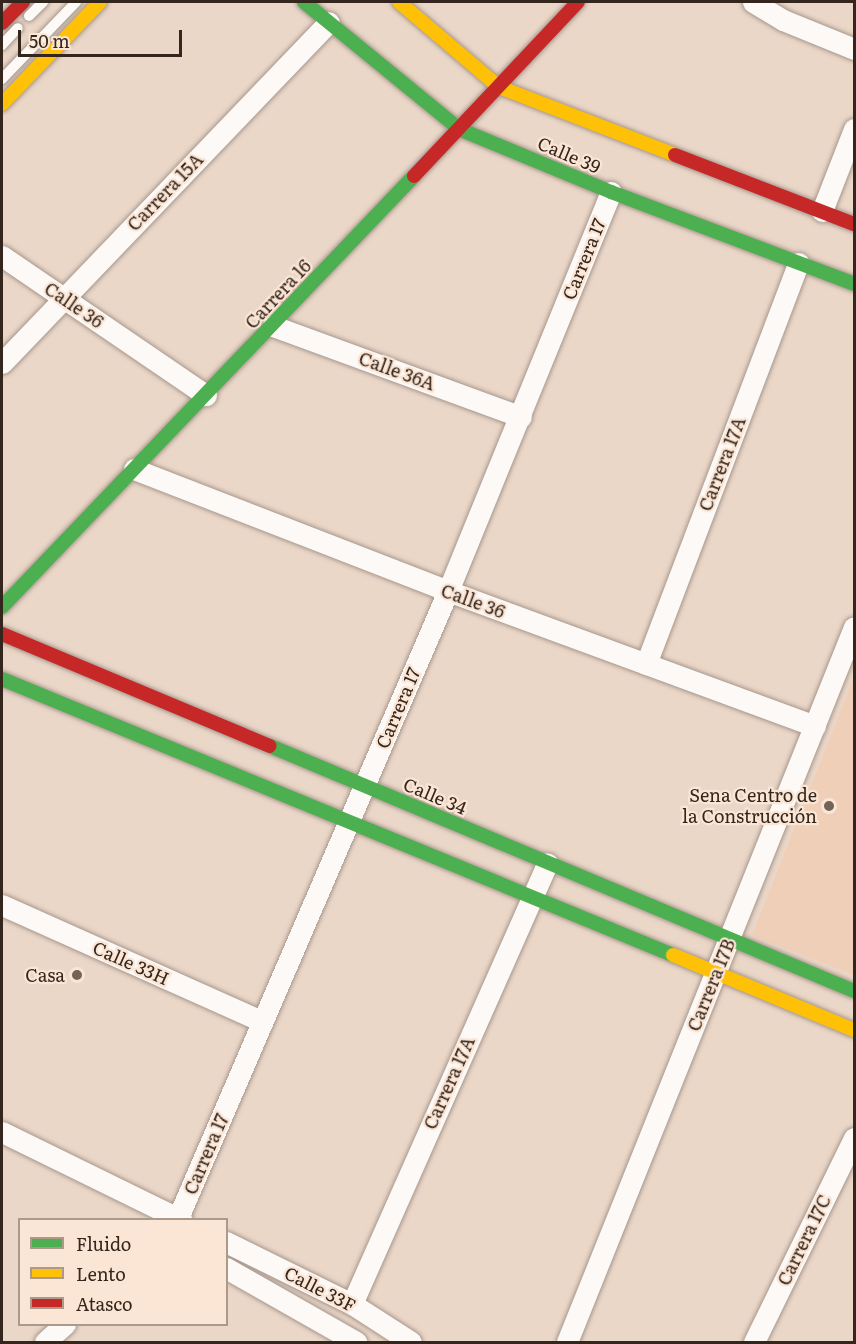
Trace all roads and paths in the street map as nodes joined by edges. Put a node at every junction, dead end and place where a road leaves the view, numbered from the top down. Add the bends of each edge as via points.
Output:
1 (23, 2) edge
2 (43, 2) edge
3 (76, 2) edge
4 (100, 2) edge
5 (304, 2) edge
6 (399, 2) edge
7 (578, 2) edge
8 (753, 2) edge
9 (329, 22) junction
10 (2, 23) edge
11 (2, 45) edge
12 (855, 49) edge
13 (2, 79) edge
14 (499, 87) junction
15 (2, 104) edge
16 (459, 129) junction
17 (855, 129) edge
18 (611, 192) junction
19 (822, 211) junction
20 (855, 224) edge
21 (2, 256) edge
22 (798, 263) junction
23 (855, 284) edge
24 (64, 298) junction
25 (273, 326) junction
26 (2, 363) edge
27 (206, 395) junction
28 (521, 417) junction
29 (134, 469) junction
30 (448, 591) junction
31 (2, 607) edge
32 (855, 627) edge
33 (2, 634) edge
34 (645, 664) junction
35 (2, 679) edge
36 (815, 726) junction
37 (364, 786) junction
38 (349, 822) junction
39 (547, 863) junction
40 (531, 897) junction
41 (2, 904) edge
42 (729, 939) junction
43 (716, 973) junction
44 (855, 991) edge
45 (261, 1021) junction
46 (855, 1030) edge
47 (2, 1132) edge
48 (855, 1138) edge
49 (177, 1218) edge
50 (179, 1218) edge
51 (228, 1243) edge
52 (228, 1269) edge
53 (352, 1304) junction
54 (356, 1342) edge
55 (411, 1342) edge
56 (567, 1342) edge
57 (754, 1342) edge

1 - 10 street
2 - 11 lane
3 - 13 lane
4 - 15 street
5 - 9 street, Calle 39
6 - 14 street, Calle 39
7 - 14 street, Carrera 16
8 - 12 street via 783,20
9 - 16 street, Calle 39
9 - 24 street, Carrera 15A
14 - 16 street, Carrera 16
14 - 19 street, Calle 39
16 - 18 street, Calle 39
16 - 25 street, Carrera 16
17 - 19 street
18 - 22 street, Calle 39
18 - 28 street, Carrera 17
19 - 20 street, Calle 39
21 - 24 street, Calle 36
22 - 23 street, Calle 39
22 - 34 street, Carrera 17A
24 - 26 street, Carrera 15A
24 - 27 street, Calle 36
25 - 27 street, Carrera 16
25 - 28 street, Calle 36A
27 - 29 street, Carrera 16
28 - 30 street, Carrera 17
29 - 30 street, Calle 36
29 - 31 street, Carrera 16
30 - 34 street, Calle 36
30 - 37 street, Carrera 17
32 - 36 street, Carrera 17B
33 - 37 street, Calle 34
34 - 36 street, Calle 36
35 - 38 street
36 - 42 street, Carrera 17B
37 - 38 street, Carrera 17
37 - 39 street, Calle 34
38 - 40 street
38 - 45 street, Carrera 17
39 - 40 street, Carrera 17A
39 - 42 street, Calle 34
40 - 43 street
40 - 53 street, Carrera 17A
41 - 45 street, Calle 33H
42 - 43 street, Carrera 17B
42 - 44 street, Calle 34
43 - 46 street
43 - 56 street, Carrera 17B
45 - 50 street, Carrera 17
47 - 49 street
48 - 57 street, Carrera 17C
51 - 53 street, Calle 33F
52 - 54 street, Calle 33F
53 - 55 street, Calle 33F

